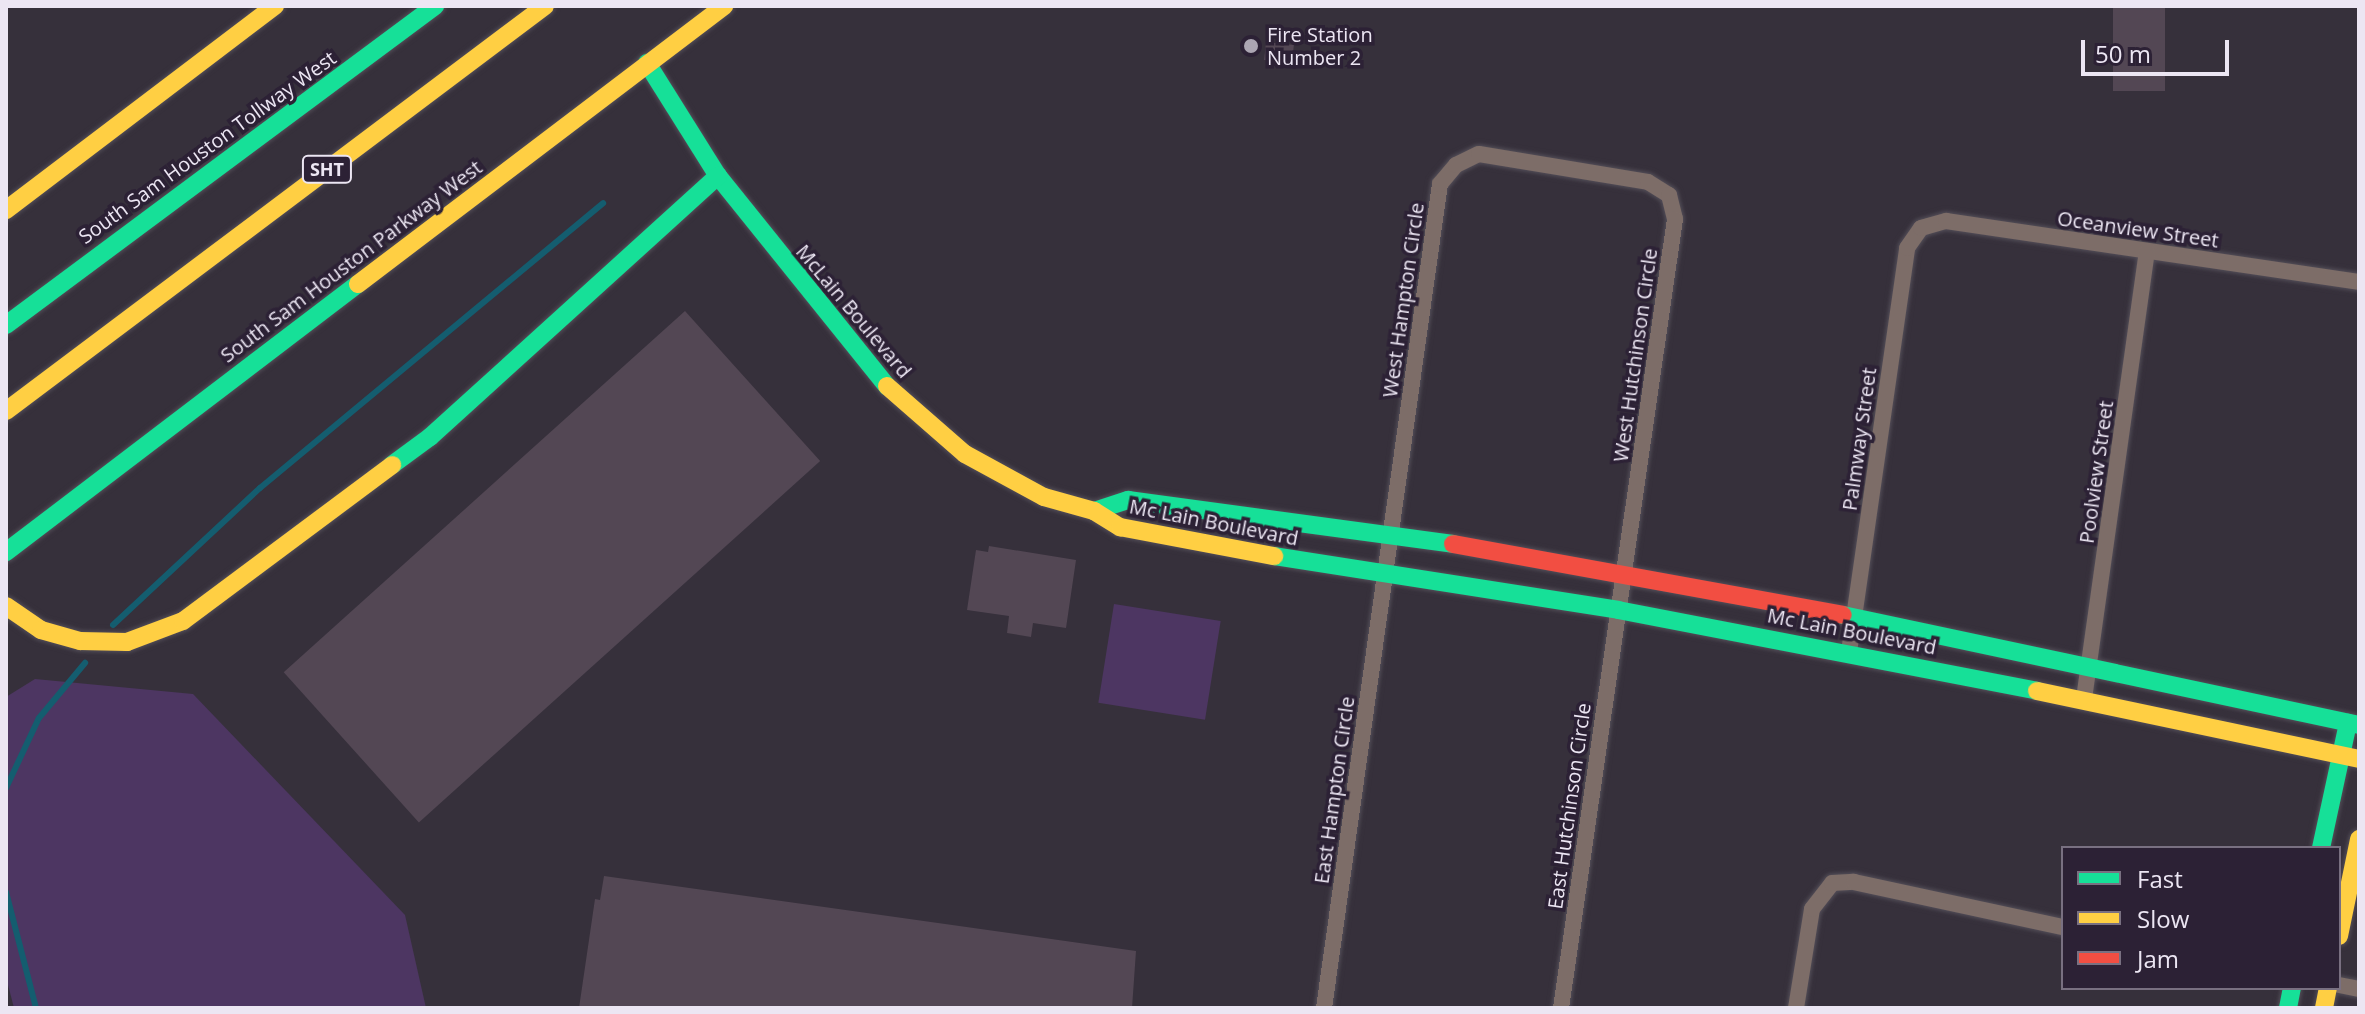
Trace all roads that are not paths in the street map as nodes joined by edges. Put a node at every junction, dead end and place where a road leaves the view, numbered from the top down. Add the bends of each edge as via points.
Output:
1 (275, 6) edge
2 (435, 6) edge
3 (545, 6) edge
4 (724, 6) edge
5 (647, 63) junction
6 (1583, 172) joint
7 (718, 176) junction
8 (6, 210) edge
9 (1914, 234) joint
10 (2147, 251) junction
11 (2359, 282) edge
12 (6, 325) edge
13 (6, 411) edge
14 (1094, 511) junction
15 (1225, 512) junction
16 (1390, 534) junction
17 (1220, 546) junction
18 (6, 552) edge
19 (1623, 571) junction
20 (1384, 577) junction
21 (6, 606) edge
22 (1618, 610) junction
23 (1854, 615) junction
24 (1849, 652) junction
25 (2089, 664) junction
26 (2237, 695) junction
27 (2084, 699) junction
28 (2354, 724) edge
29 (2231, 731) junction
30 (2350, 758) edge
31 (2359, 839) edge
32 (2322, 846) edge
33 (2341, 926) edge
34 (2061, 927) edge
35 (1324, 1008) edge
36 (1561, 1008) edge
37 (1796, 1008) edge

1 - 8 main road
2 - 12 main road, South Sam Houston Tollway West
3 - 13 main road, SHT
4 - 5 main road, South Sam Houston Parkway West
5 - 7 main road, McLain Boulevard
5 - 18 main road, South Sam Houston Parkway West
6 - 16 street, West Hampton Circle via 1479,154 1456,165 1440,184
6 - 19 street, West Hutchinson Circle via 1648,182 1669,195 1675,219
7 - 14 main road, McLain Boulevard via 832,325 923,422 1008,480
7 - 21 main road via 430,437 183,621 127,642 80,641 41,630
9 - 10 street, Oceanview Street via 1939,220
9 - 23 street, Palmway Street via 1907,248
10 - 11 street, Oceanview Street
10 - 25 street, Poolview Street
14 - 15 main road, Mc Lain Boulevard via 1128,500
14 - 17 main road, Mc Lain Boulevard via 1120,527
15 - 16 main road, Mc Lain Boulevard
15 - 17 main road
16 - 19 main road, Mc Lain Boulevard
16 - 20 street, West Hampton Circle
17 - 20 main road, Mc Lain Boulevard
19 - 22 street, West Hutchinson Circle
19 - 23 main road, Mc Lain Boulevard
20 - 22 main road, Mc Lain Boulevard
20 - 35 street, East Hampton Circle
22 - 24 main road, Mc Lain Boulevard
22 - 36 street, East Hutchinson Circle
23 - 24 street, Palmway Street
23 - 25 main road, Mc Lain Boulevard
24 - 27 main road, Mc Lain Boulevard
25 - 26 main road, Mc Lain Boulevard
25 - 27 street, Poolview Street
26 - 28 main road, Mc Lain Boulevard
26 - 29 main road
27 - 29 main road, Mc Lain Boulevard
28 - 30 main road
29 - 30 main road, Mc Lain Boulevard
30 - 32 main road
31 - 33 main road
34 - 37 street via 1854,882 1832,883 1812,909

